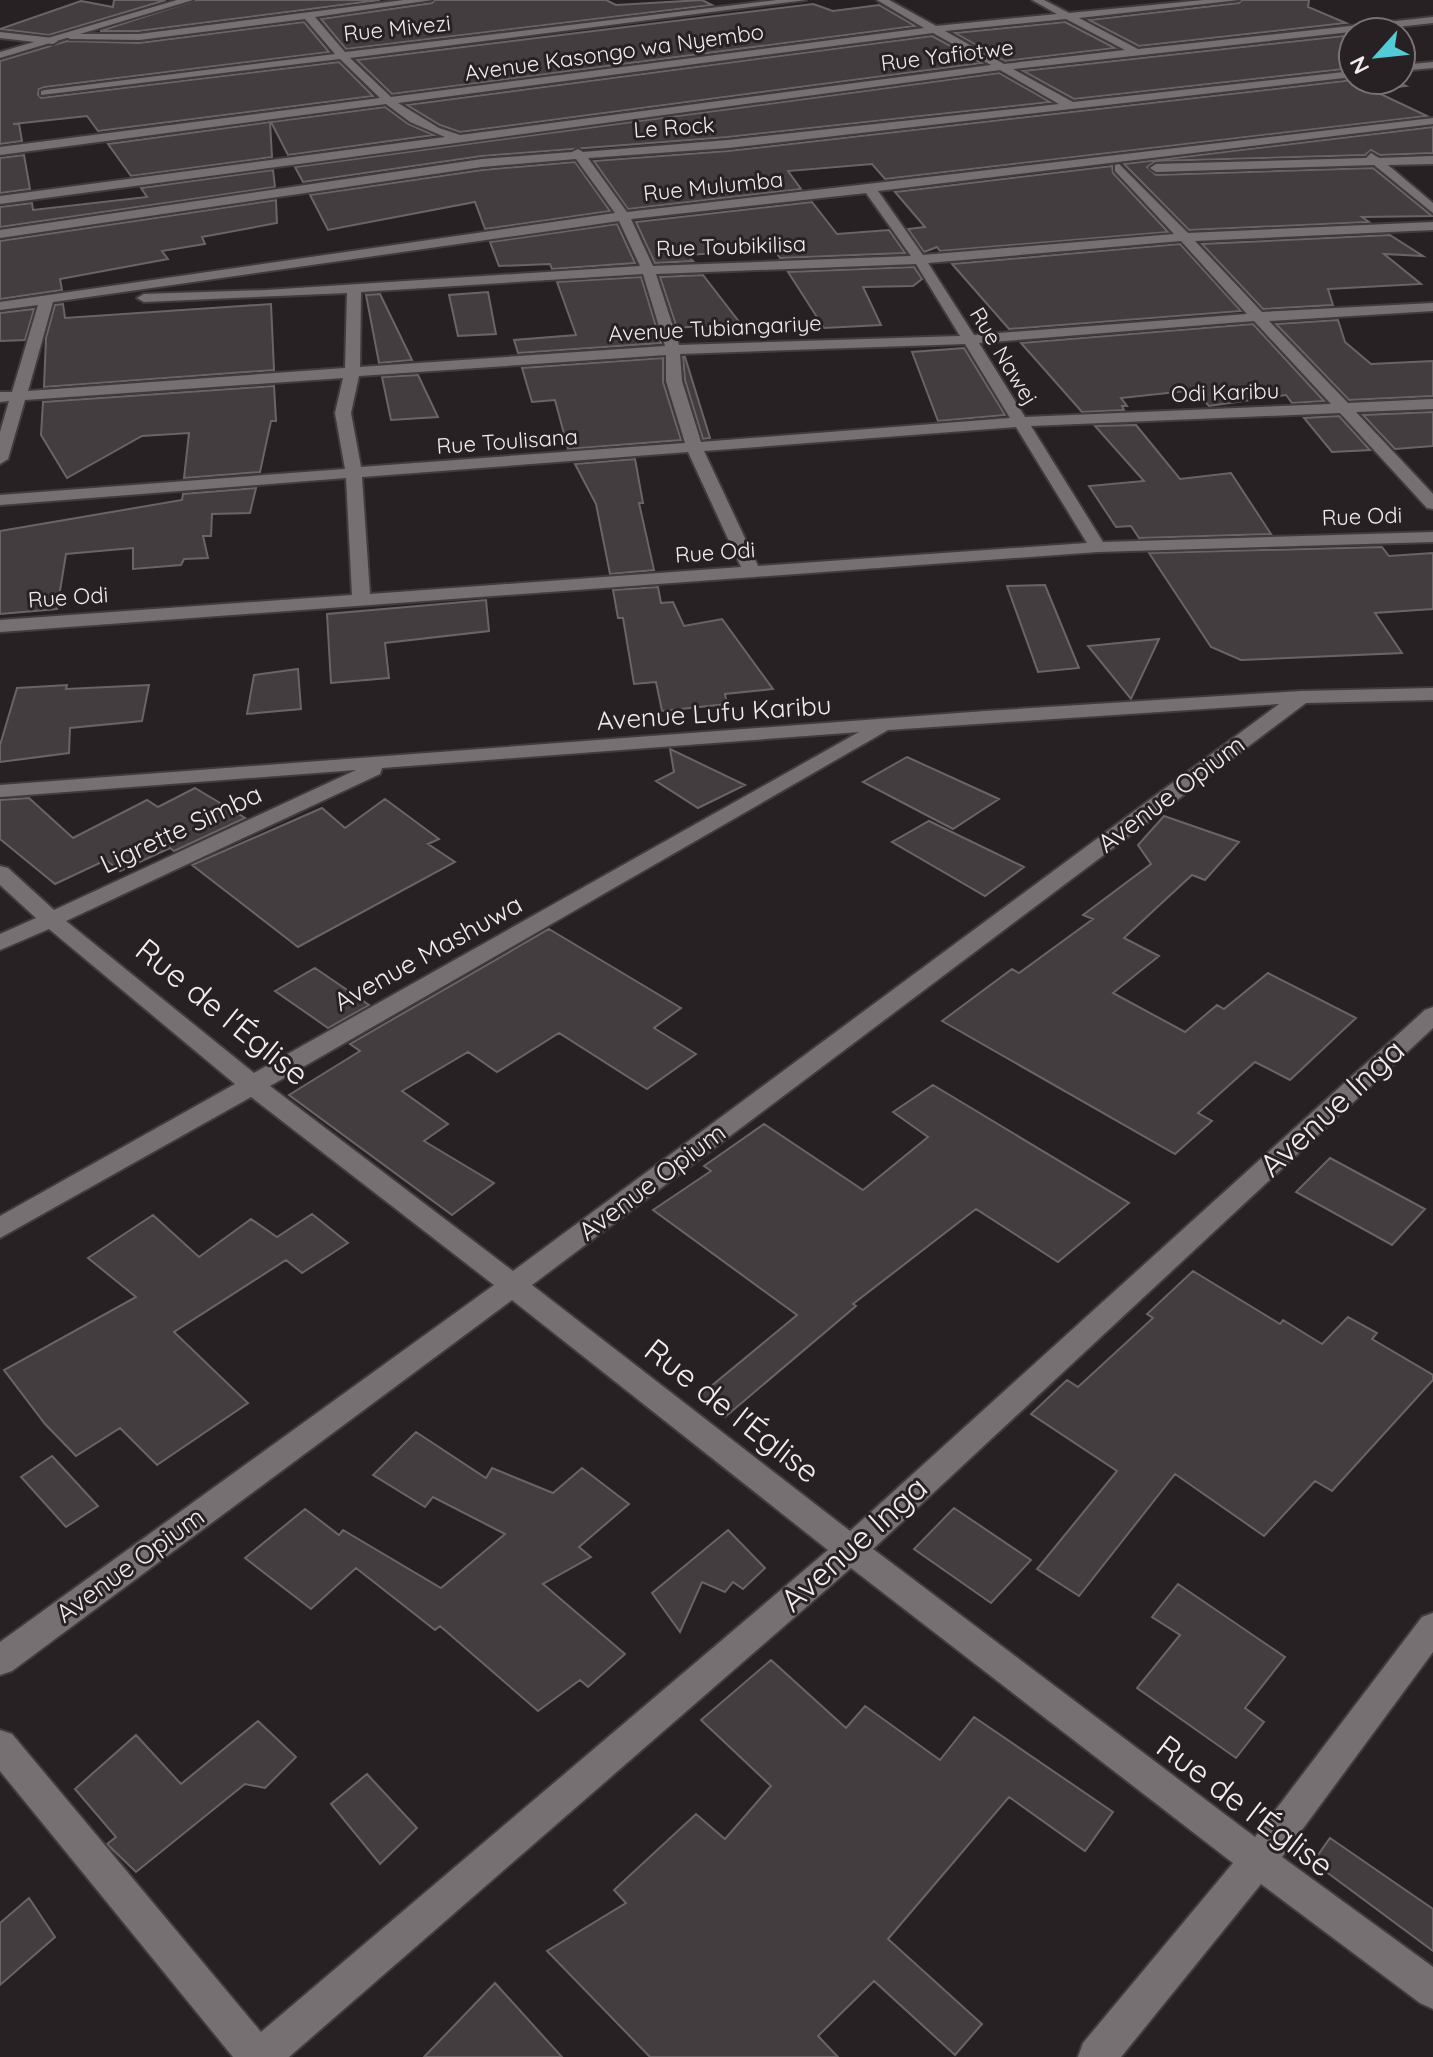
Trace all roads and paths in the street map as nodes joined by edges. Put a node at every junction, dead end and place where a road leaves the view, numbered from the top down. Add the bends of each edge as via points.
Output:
1 (171, 0) edge
2 (427, 0) edge
3 (712, 0) edge
4 (801, 0) edge
5 (882, 0) edge
6 (1037, 0) edge
7 (1234, 0) edge
8 (186, 1) edge
9 (729, 9) junction
10 (1066, 14) junction
11 (308, 16) junction
12 (1433, 20) edge
13 (937, 29) junction
14 (0, 35) edge
15 (70, 36) junction
16 (53, 41) junction
17 (1136, 52) junction
18 (340, 54) junction
19 (0, 55) edge
20 (1002, 67) junction
21 (1337, 76) edge
22 (45, 93) dead end
23 (393, 102) junction
24 (1070, 105) junction
25 (1433, 121) edge
26 (1337, 132) junction
27 (467, 138) junction
28 (0, 151) edge
29 (578, 153) junction
30 (1433, 160) edge
31 (1377, 162) junction
32 (1119, 168) junction
33 (1043, 169) junction
34 (870, 189) junction
35 (0, 200) edge
36 (1433, 209) edge
37 (623, 216) junction
38 (1433, 226) edge
39 (0, 234) edge
40 (1187, 237) junction
41 (920, 260) junction
42 (648, 270) junction
43 (354, 288) junction
44 (46, 301) junction
45 (30, 302) junction
46 (0, 306) edge
47 (1433, 307) edge
48 (1257, 317) junction
49 (967, 340) junction
50 (673, 350) junction
51 (352, 372) junction
52 (20, 396) junction
53 (0, 397) edge
54 (1433, 404) edge
55 (1348, 409) junction
56 (1018, 422) junction
57 (695, 449) junction
58 (0, 459) edge
59 (354, 474) junction
60 (0, 500) edge
61 (1433, 504) edge
62 (1433, 537) edge
63 (1098, 547) junction
64 (753, 574) junction
65 (361, 599) junction
66 (0, 626) edge
67 (1433, 694) edge
68 (1301, 697) junction
69 (884, 727) junction
70 (386, 764) junction
71 (0, 791) edge
72 (0, 873) edge
73 (51, 920) junction
74 (0, 943) edge
75 (1433, 1015) edge
76 (252, 1084) junction
77 (0, 1228) edge
78 (513, 1285) junction
79 (850, 1550) junction
80 (1433, 1627) edge
81 (0, 1661) edge
82 (0, 1745) edge
83 (1257, 1862) junction
84 (1433, 1990) edge
85 (258, 2057) edge
86 (1097, 2057) edge

1 - 8 street
2 - 11 street
3 - 9 street
4 - 9 street, Rue Mivezi
5 - 13 street
6 - 10 street
7 - 10 street, Avenue Kasongo wa Nyembo
8 - 15 street
9 - 18 street, Rue Mivezi
10 - 13 street, Avenue Kasongo wa Nyembo
10 - 17 street
11 - 15 street via 139,37
11 - 18 street
12 - 17 street, Rue Yafiotwe
13 - 20 street
13 - 23 street, Avenue Kasongo wa Nyembo
14 - 16 street
15 - 16 street
16 - 19 street
17 - 20 street, Rue Yafiotwe
18 - 22 street, Rue Mivezi
18 - 23 street
20 - 24 street
20 - 27 street, Rue Yafiotwe
21 - 24 street, Le Rock
23 - 27 street via 442,134
23 - 28 street, Avenue Kasongo wa Nyembo
24 - 29 street, Le Rock via 728,144
25 - 26 street, Rue Mulumba
26 - 31 street
26 - 33 street, Rue Mulumba
27 - 35 street, Rue Yafiotwe
29 - 37 street
29 - 39 street, Le Rock
30 - 31 street
31 - 32 street
31 - 36 street
32 - 33 street
32 - 40 street
33 - 34 street, Rue Mulumba
34 - 37 street, Rue Mulumba
34 - 41 street, Rue Nawej
37 - 42 street
37 - 45 street, Rue Mulumba
38 - 40 street, Rue Toubikilisa
40 - 41 street, Rue Toubikilisa
40 - 48 street
41 - 42 street, Rue Toubikilisa
41 - 49 street, Rue Nawej
42 - 43 street, Rue Toubikilisa
42 - 50 street
43 - 44 street, Rue Toubikilisa
43 - 51 street
44 - 45 street, Rue Toubikilisa
44 - 52 street
45 - 46 street, Rue Mulumba
47 - 48 street, Avenue Tubiangariye
48 - 49 street, Avenue Tubiangariye
48 - 55 street
49 - 50 street, Avenue Tubiangariye
49 - 56 street, Rue Nawej
50 - 51 street, Avenue Tubiangariye
50 - 57 street via 674,381
51 - 52 street, Avenue Tubiangariye
51 - 59 street via 343,413
52 - 53 street, Avenue Tubiangariye
52 - 58 street
54 - 55 street, Odi Karibu
55 - 56 street, Odi Karibu
55 - 61 street
56 - 57 street, Rue Toulisana
56 - 63 street, Rue Nawej
57 - 59 street, Rue Toulisana
57 - 64 street
59 - 60 street, Rue Toulisana
59 - 65 street
62 - 63 street, Rue Odi
63 - 64 street, Rue Odi
64 - 65 street, Rue Odi
65 - 66 street, Rue Odi
67 - 68 street, Avenue Lufu Karibu
68 - 69 street, Avenue Lufu Karibu
68 - 78 street, Avenue Opium
69 - 70 street, Avenue Lufu Karibu
69 - 76 street, Avenue Mashuwa
70 - 71 street, Avenue Lufu Karibu
70 - 73 street, Ligrette Simba
72 - 73 street, Rue de l'Église
73 - 74 street, Ligrette Simba
73 - 76 street, Rue de l'Église
75 - 79 street, Avenue Inga
76 - 77 street, Avenue Mashuwa
76 - 78 street, Rue de l'Église
78 - 79 street, Rue de l'Église
78 - 81 street, Avenue Opium
79 - 83 street, Rue de l'Église
79 - 85 street, Avenue Inga
80 - 83 street
82 - 85 street
83 - 84 street, Rue de l'Église
83 - 86 street

